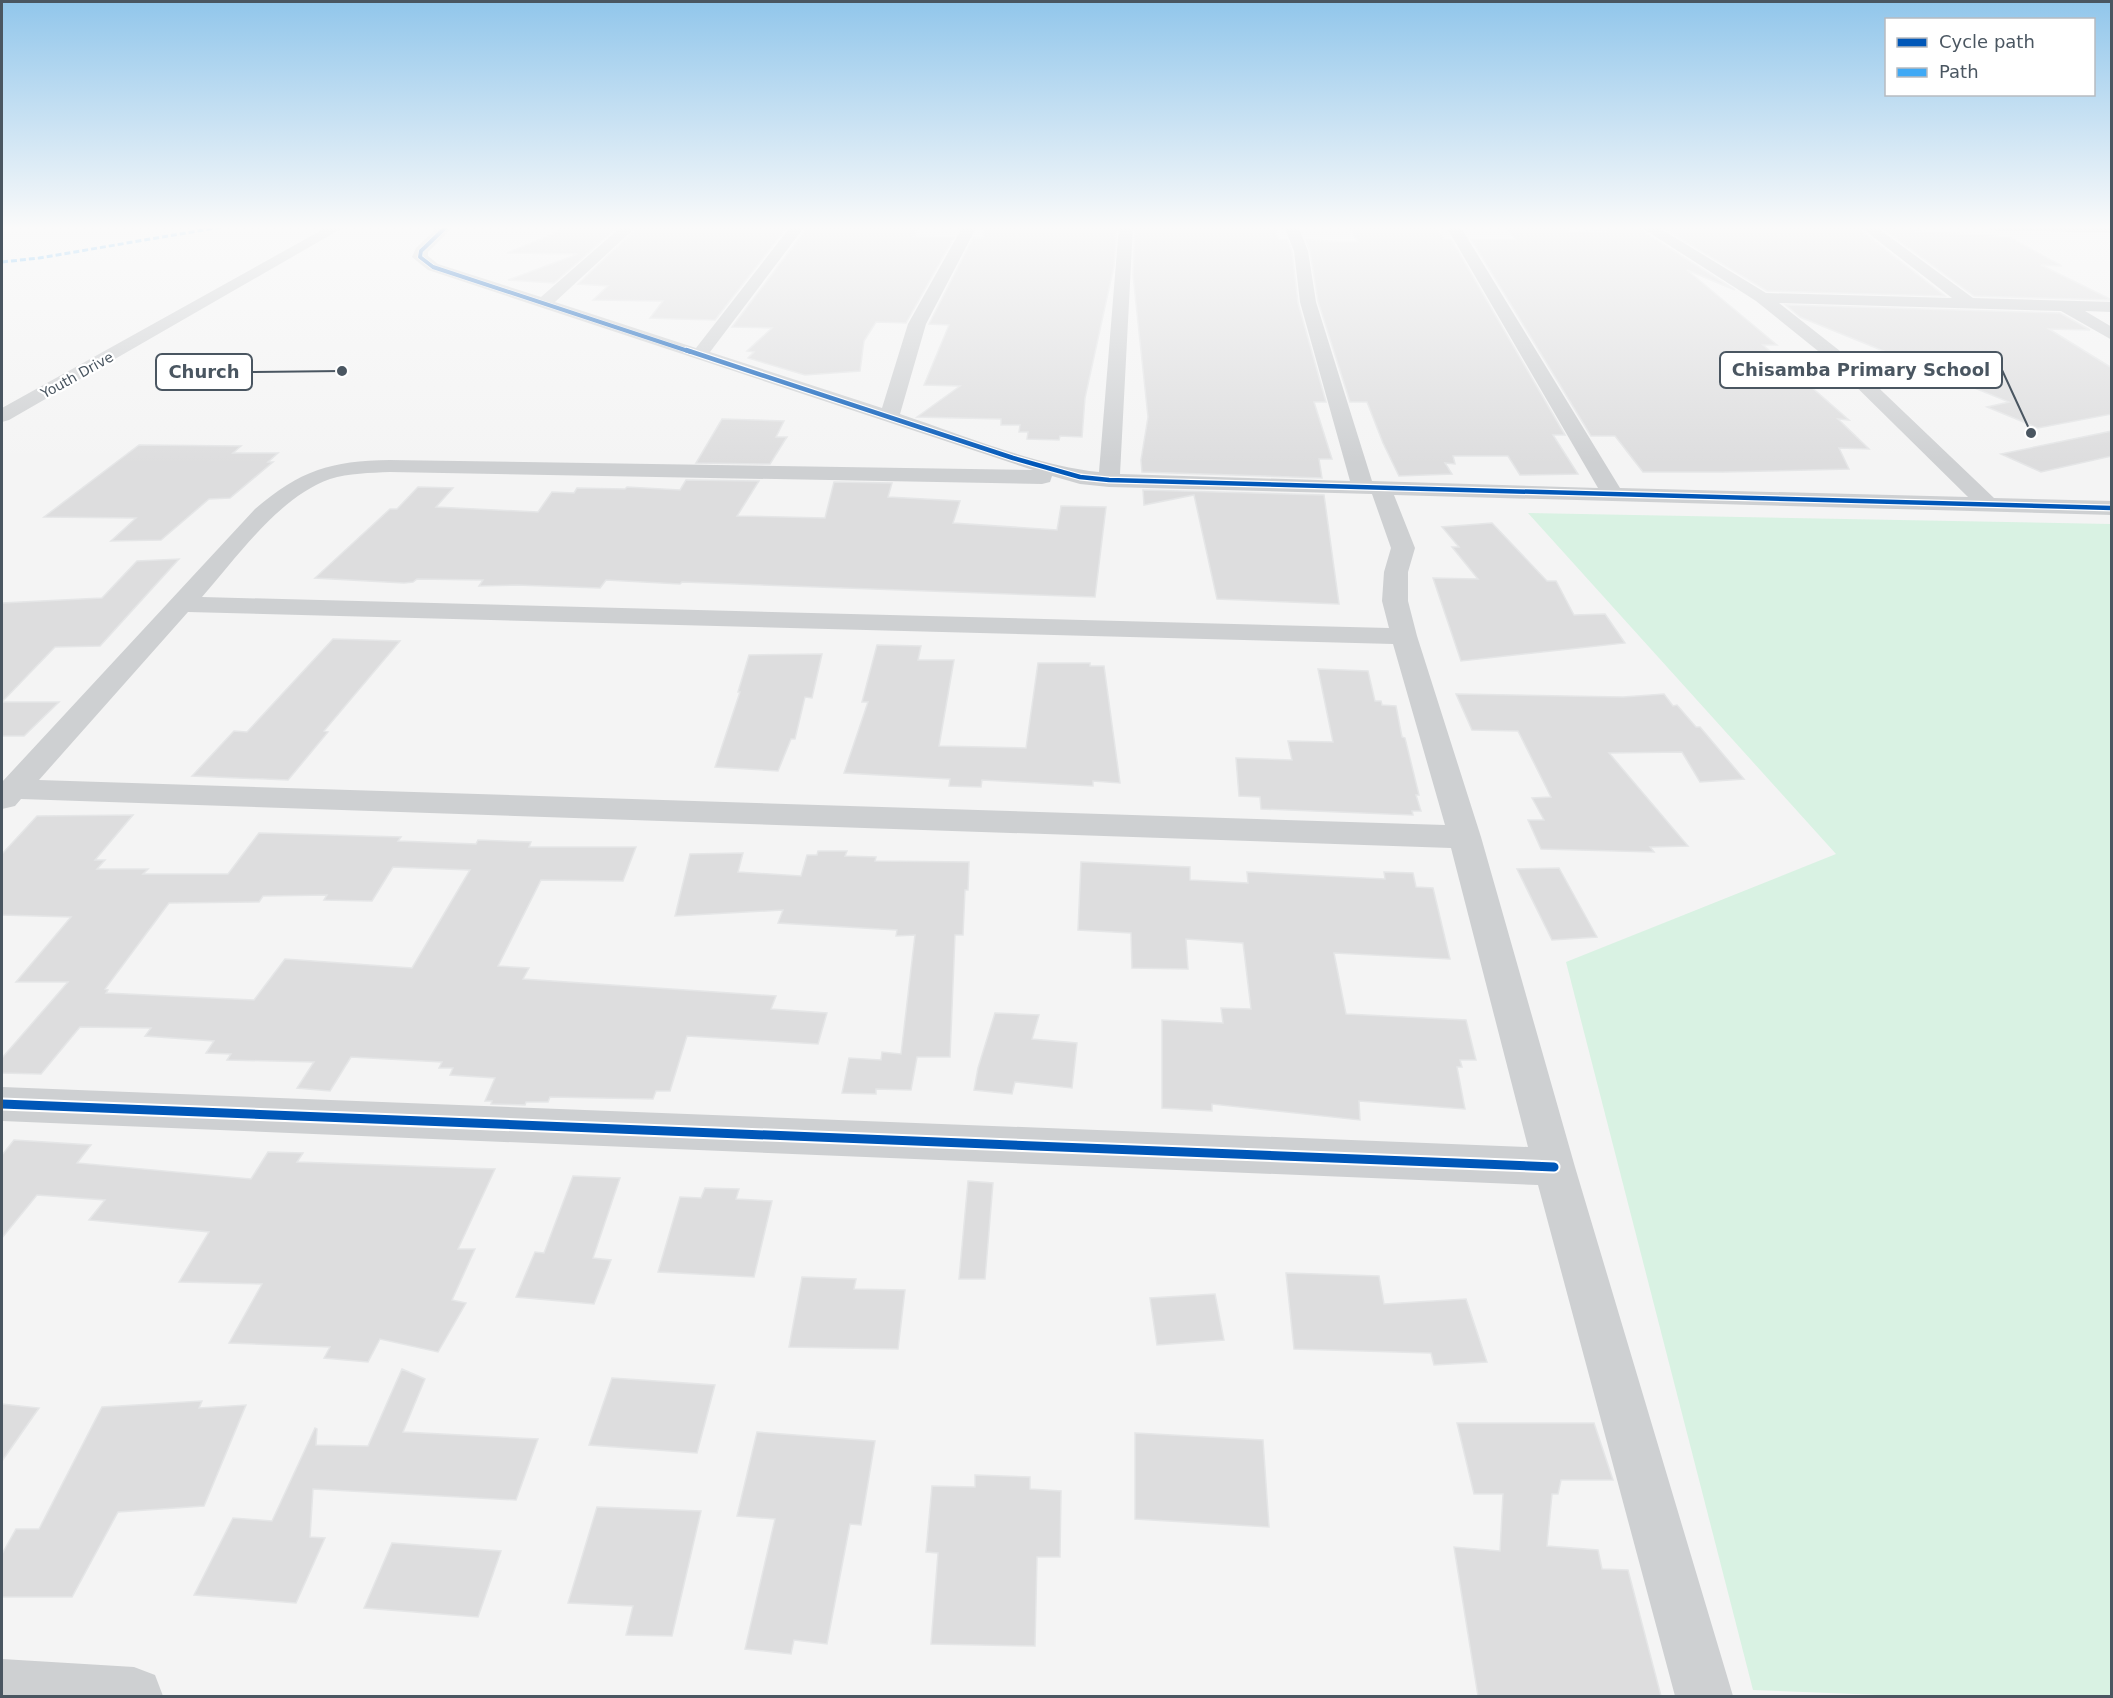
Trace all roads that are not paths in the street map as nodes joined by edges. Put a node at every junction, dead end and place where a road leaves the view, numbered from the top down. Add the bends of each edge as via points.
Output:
1 (198, 305) edge
2 (551, 305) edge
3 (737, 305) edge
4 (928, 305) edge
5 (1121, 305) edge
6 (1309, 305) edge
7 (1500, 305) edge
8 (1771, 305) edge
9 (2041, 305) edge
10 (2065, 306) junction
11 (2112, 307) edge
12 (2112, 335) edge
13 (700, 354) junction
14 (2, 416) edge
15 (889, 416) junction
16 (1080, 477) junction
17 (1109, 480) junction
18 (1371, 487) junction
19 (1613, 495) junction
20 (1988, 505) junction
21 (2112, 507) edge
22 (181, 604) junction
23 (1404, 636) junction
24 (8, 795) edge
25 (1465, 837) junction
26 (2, 1104) edge
27 (1554, 1167) junction
28 (2, 1688) edge
29 (134, 1696) edge
30 (1704, 1696) edge

1 - 14 street, Youth Drive
2 - 13 street
3 - 13 street
4 - 15 street via 918,324
5 - 17 street
6 - 18 street
7 - 19 street
8 - 20 street via 1834,355
9 - 10 street
10 - 11 street
10 - 12 street
13 - 15 street
15 - 16 street
16 - 17 street
16 - 22 street via 347,468 315,476 282,497
17 - 18 street
18 - 19 street
18 - 23 street via 1403,548 1396,572 1395,601
19 - 20 street
20 - 21 street
22 - 23 street
22 - 24 street
23 - 25 street
24 - 25 street
25 - 27 street
26 - 27 street
27 - 30 street
28 - 29 street

